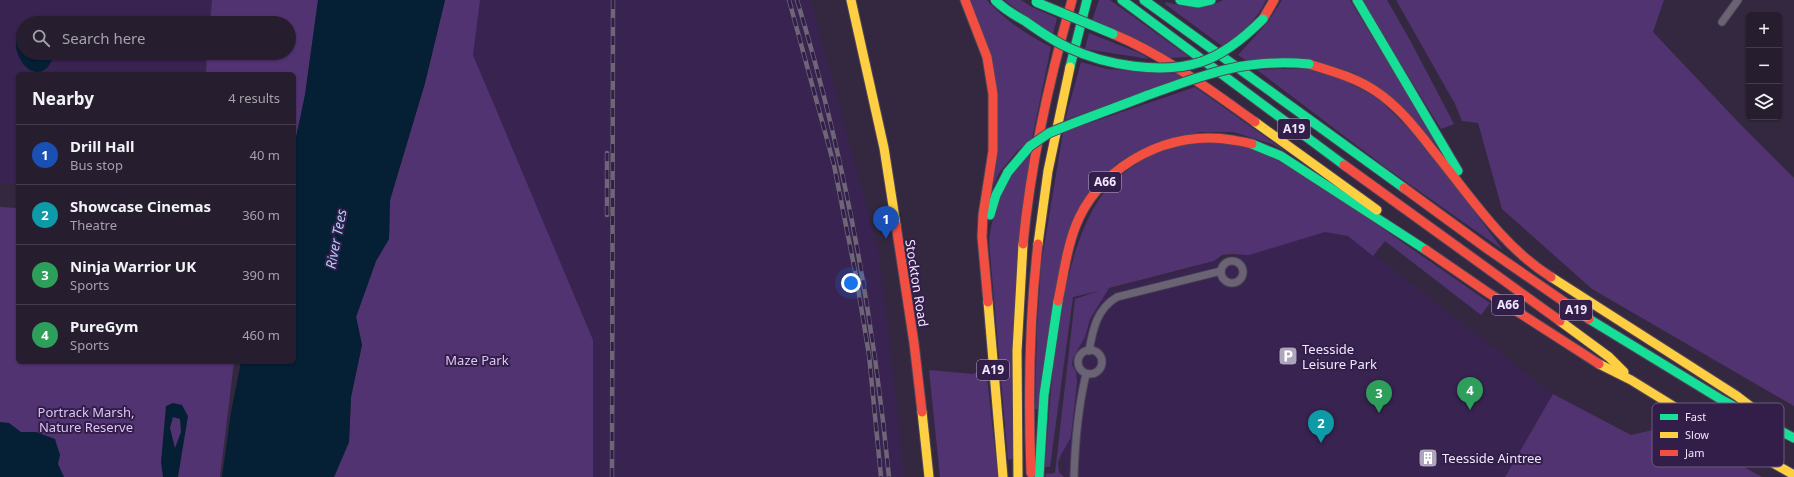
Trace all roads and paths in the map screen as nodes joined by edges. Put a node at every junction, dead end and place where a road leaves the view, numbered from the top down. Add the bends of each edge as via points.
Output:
1 (851, 0) edge
2 (965, 0) edge
3 (995, 0) edge
4 (1072, 0) edge
5 (1087, 0) edge
6 (1122, 0) edge
7 (1144, 0) edge
8 (1180, 0) edge
9 (1211, 0) edge
10 (1274, 0) edge
11 (1357, 0) edge
12 (1738, 0) edge
13 (1035, 1) edge
14 (1722, 22) dead end
15 (1472, 198) junction
16 (1420, 246) junction
17 (1220, 271) dead end
18 (985, 277) junction
19 (1583, 299) junction
20 (1089, 351) junction
21 (1666, 365) junction
22 (1086, 374) junction
23 (1631, 380) junction
24 (1668, 403) edge
25 (1728, 403) edge
26 (1746, 403) edge
27 (1780, 467) edge
28 (1794, 475) edge
29 (929, 477) edge
30 (1003, 477) edge
31 (1018, 477) edge
32 (1032, 477) edge
33 (1039, 477) edge
34 (1074, 477) edge

1 - 29 main road, Stockton Road via 884,148 914,343
2 - 18 main road, A19 via 987,57 991,76 994,132 983,215
3 - 10 main road, bridge via 1044,35 1090,57 1167,68 1190,65 1230,48 1248,35 1263,19
4 - 31 main road via 1041,125 1025,225 1018,351
5 - 32 main road via 1049,162 1034,278 1029,432
6 - 23 main road, A19 via 1312,142 1609,357
7 - 21 main road, A19 via 1501,259 1598,326
8 - 9 main road via 1198,3
11 - 15 main road, A19
12 - 14 street
13 - 16 main road, A66, bridge via 1140,45 1220,97 1369,203
15 - 18 main road, A19, bridge via 1416,128 1386,98 1349,77 1309,64 1265,61 1236,65 1049,133 1030,146 1008,172 996,195 988,221
15 - 19 main road, A19 via 1527,259
16 - 23 main road, A66 via 1597,363
16 - 33 main road, A66 via 1280,156 1250,143 1234,139 1200,137 1167,143 1137,157 1114,173 1098,189 1088,202 1074,230 1050,346
17 - 20 street via 1117,297 1096,318
18 - 30 main road, A19
19 - 21 main road, A19
19 - 26 main road, A19
20 - 22 street via 1082,354 1078,361 1080,369
20 - 22 street via 1100,355 1102,366 1097,372
21 - 25 main road, A19
22 - 34 street via 1081,398
23 - 24 main road, A19
27 - 28 main road, A19

